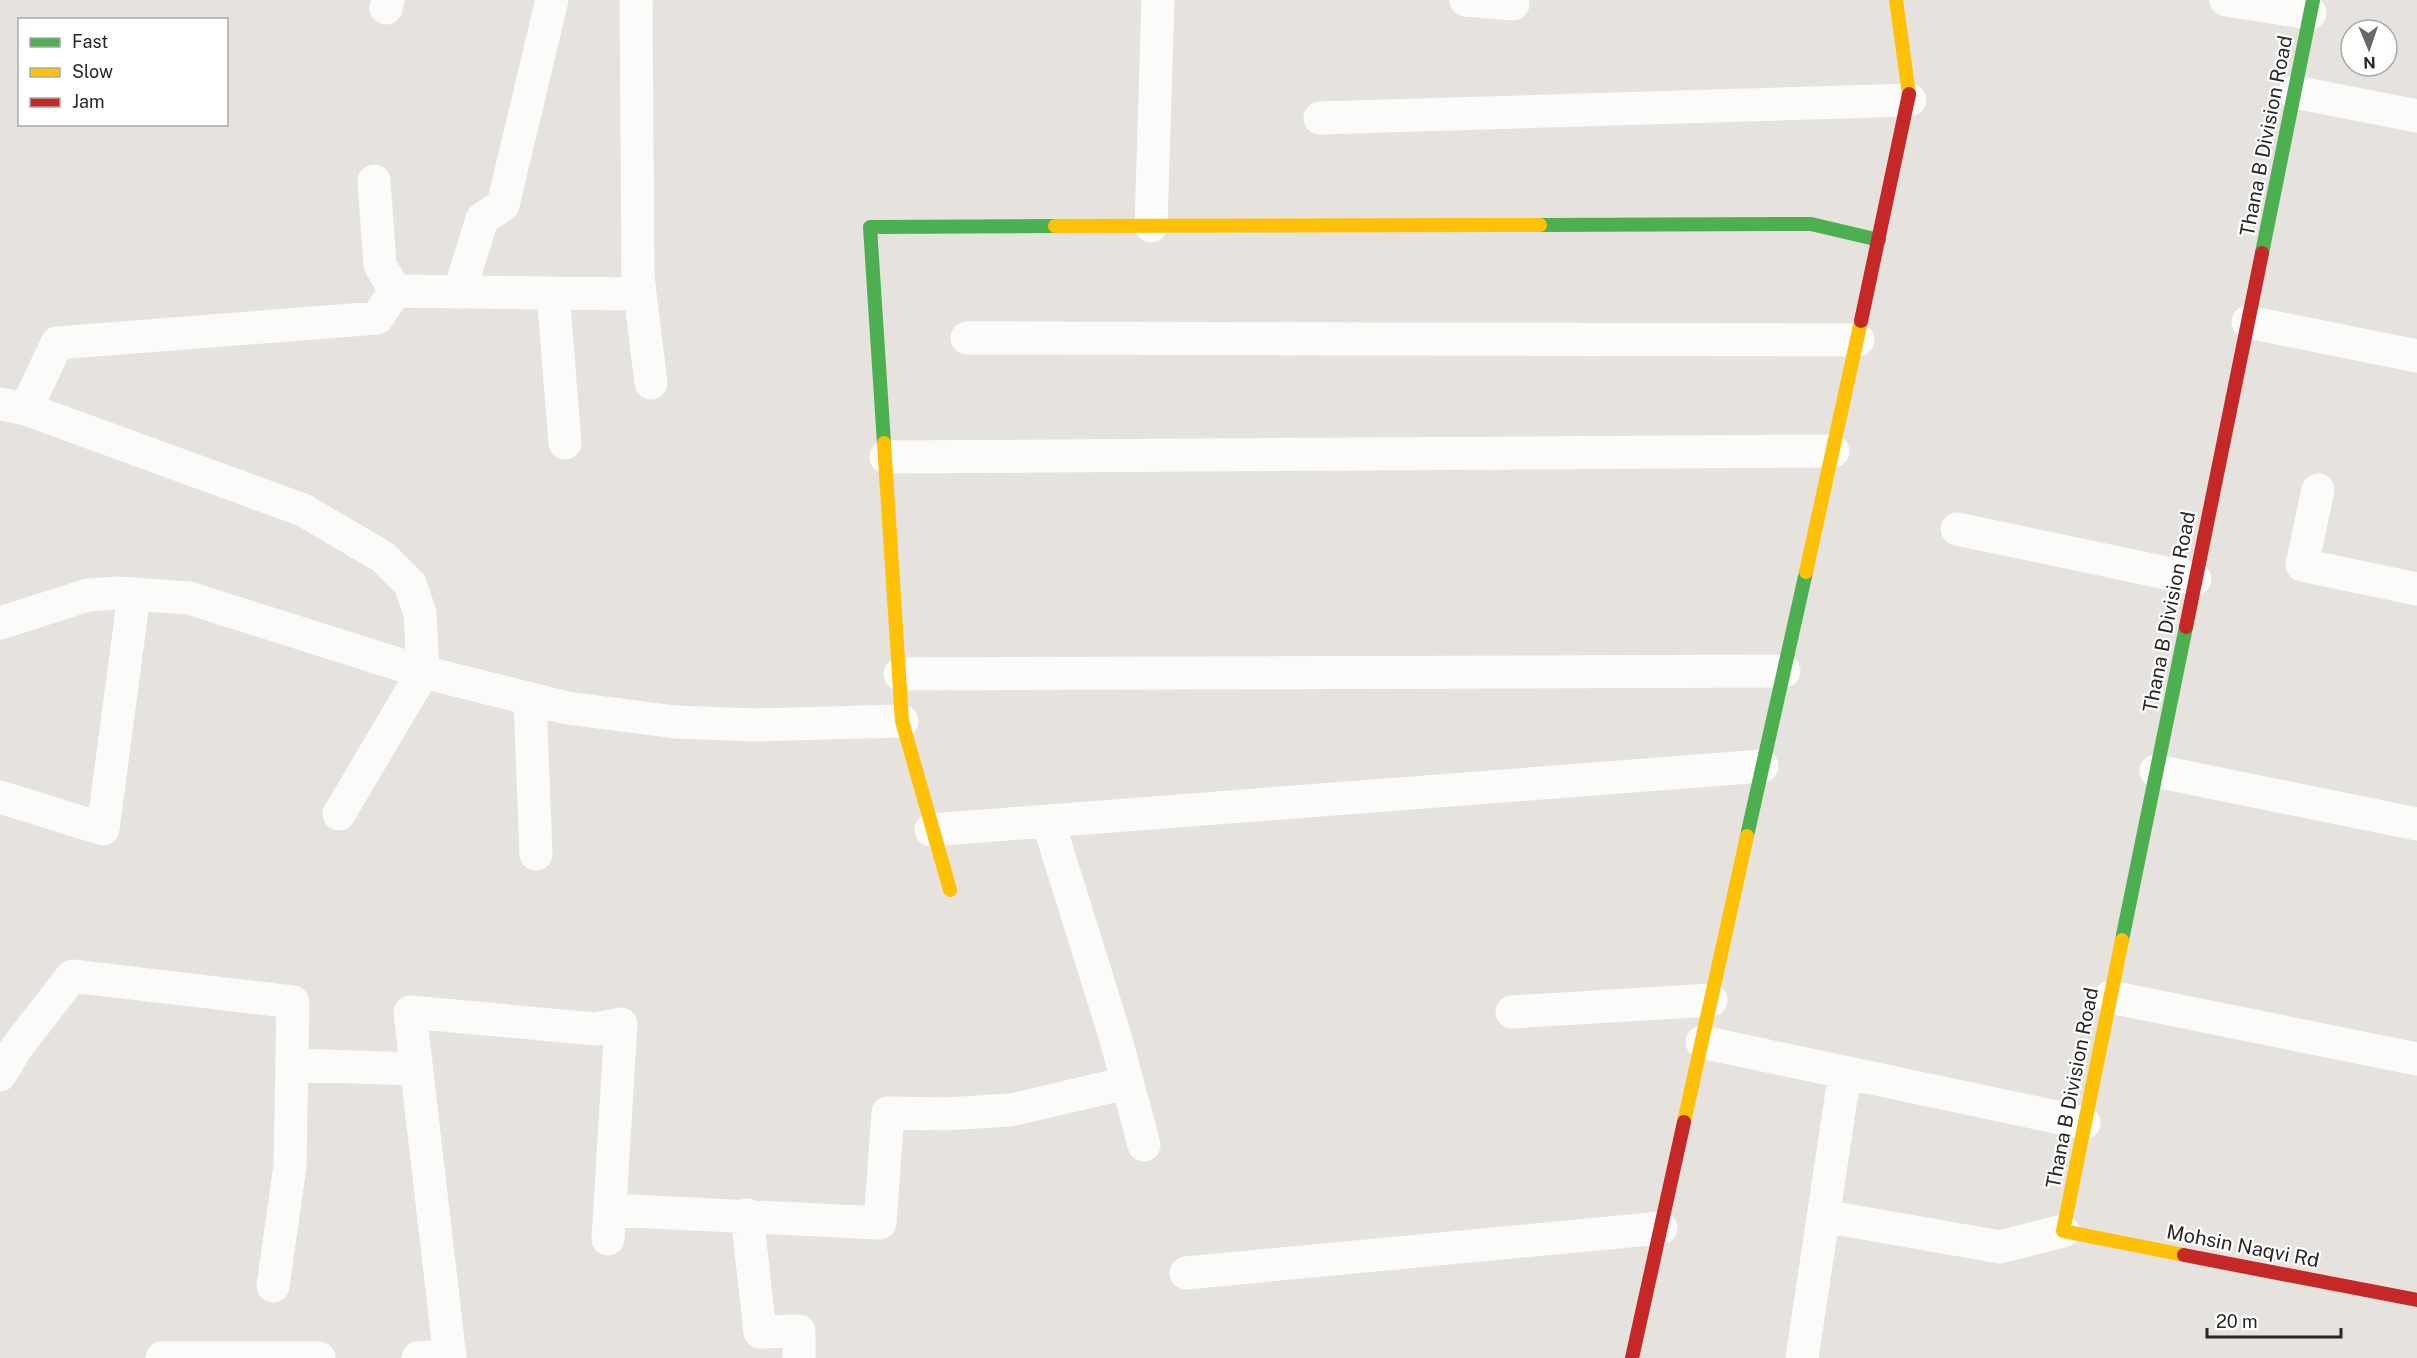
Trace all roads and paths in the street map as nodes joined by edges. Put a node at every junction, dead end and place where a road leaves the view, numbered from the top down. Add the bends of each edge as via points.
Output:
1 (552, 0) edge
2 (636, 0) edge
3 (1158, 0) edge
4 (1466, 0) edge
5 (1896, 0) edge
6 (2226, 0) edge
7 (1513, 4) dead end
8 (2312, 6) edge
9 (2295, 92) junction
10 (1910, 100) junction
11 (2417, 116) edge
12 (1320, 118) dead end
13 (374, 181) dead end
14 (1151, 226) junction
15 (1879, 240) junction
16 (395, 291) junction
17 (459, 293) junction
18 (553, 293) junction
19 (640, 294) junction
20 (2248, 322) junction
21 (967, 338) dead end
22 (1858, 340) junction
23 (2417, 356) edge
24 (651, 383) dead end
25 (13, 406) edge
26 (565, 443) dead end
27 (1833, 451) junction
28 (886, 457) junction
29 (2318, 490) dead end
30 (1957, 529) dead end
31 (2195, 579) junction
32 (2417, 589) edge
33 (134, 595) junction
34 (0, 623) edge
35 (1784, 671) junction
36 (423, 672) junction
37 (900, 674) junction
38 (530, 699) junction
39 (903, 721) junction
40 (1762, 766) junction
41 (2156, 771) junction
42 (0, 797) edge
43 (339, 814) dead end
44 (1048, 821) junction
45 (2417, 824) edge
46 (931, 830) junction
47 (536, 854) dead end
48 (950, 890) dead end
49 (2110, 997) junction
50 (1711, 1000) junction
51 (1512, 1012) dead end
52 (1702, 1042) junction
53 (2417, 1059) edge
54 (292, 1065) junction
55 (417, 1069) junction
56 (1845, 1072) junction
57 (0, 1076) edge
58 (1126, 1083) junction
59 (2084, 1123) junction
60 (1144, 1145) dead end
61 (747, 1215) junction
62 (1823, 1216) junction
63 (1661, 1228) junction
64 (2062, 1231) junction
65 (1186, 1273) dead end
66 (273, 1286) dead end
67 (2417, 1300) edge
68 (450, 1357) edge
69 (162, 1358) edge
70 (319, 1358) edge
71 (418, 1358) edge
72 (799, 1358) edge
73 (1632, 1358) edge
74 (1802, 1358) edge

1 - 17 street via 503,205 482,219
2 - 19 street
3 - 14 street
4 - 7 street
5 - 10 street
6 - 8 street
8 - 9 street, Thana B Division Road
9 - 11 street
9 - 20 street, Thana B Division Road
10 - 12 street
10 - 15 street
13 - 16 street via 380,265
14 - 15 street via 1811,224
14 - 28 street via 870,227
15 - 22 street
16 - 17 street
16 - 25 street via 377,318 57,343
17 - 18 street
18 - 19 street
18 - 26 street
19 - 24 street
20 - 23 street
20 - 31 street, Thana B Division Road
21 - 22 street
22 - 27 street
25 - 36 street via 303,510 383,557 410,584 420,613
27 - 28 street
27 - 35 street
28 - 37 street
29 - 32 street via 2302,565
30 - 31 street
31 - 41 street, Thana B Division Road
33 - 34 street via 88,595
33 - 36 street via 189,598
33 - 42 street via 103,829
35 - 37 street
35 - 40 street
36 - 38 street
36 - 43 street
37 - 39 street
38 - 39 street via 567,708 675,722 757,725
38 - 47 street
39 - 46 street
40 - 44 street
40 - 50 street
41 - 45 street
41 - 49 street, Thana B Division Road
44 - 46 street
44 - 58 street
46 - 48 street
49 - 53 street
49 - 59 street, Thana B Division Road
50 - 51 street
50 - 52 street
52 - 56 street
52 - 63 street
54 - 55 street
54 - 57 street via 293,1002 72,976 17,1047
54 - 66 street via 290,1166
55 - 61 street via 411,1012 594,1029 621,1024 609,1225
55 - 68 street
56 - 59 street
56 - 62 street
58 - 60 street
58 - 61 street via 1011,1110 888,1113 880,1223
59 - 64 street, Thana B Division Road
61 - 72 street via 760,1332 799,1331
62 - 64 street via 2000,1247
62 - 74 street
63 - 65 street
63 - 73 street
64 - 67 street, Mohsin Naqvi Rd
68 - 71 street
69 - 70 street

